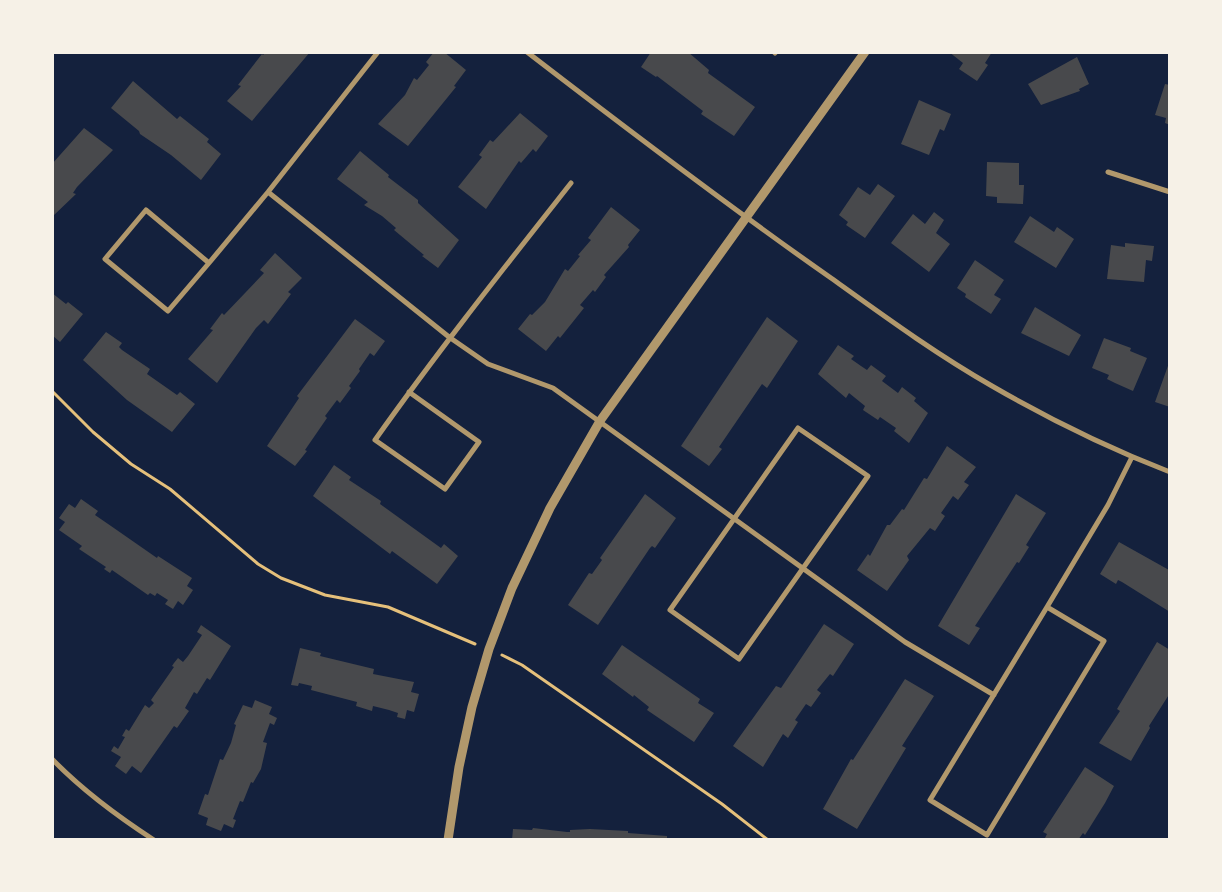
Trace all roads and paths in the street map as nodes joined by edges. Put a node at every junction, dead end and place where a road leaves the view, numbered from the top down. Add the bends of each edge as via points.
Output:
1 (378, 52) edge
2 (527, 52) edge
3 (865, 52) edge
4 (1108, 172) dead end
5 (571, 183) dead end
6 (268, 192) junction
7 (1170, 192) edge
8 (746, 218) junction
9 (209, 263) junction
10 (449, 337) junction
11 (52, 391) edge
12 (409, 392) junction
13 (600, 421) junction
14 (1132, 457) junction
15 (1170, 472) edge
16 (735, 517) junction
17 (803, 568) junction
18 (1047, 607) junction
19 (489, 649) junction
20 (994, 695) junction
21 (52, 759) edge
22 (154, 840) edge
23 (448, 840) edge
24 (768, 840) edge

1 - 6 street
2 - 8 street
3 - 8 street
4 - 7 street
5 - 10 street
6 - 9 street
6 - 10 street
8 - 13 street
8 - 14 street via 927,346 991,386
9 - 9 street via 146,210 105,259 168,311
10 - 12 street
10 - 13 street via 488,364 553,388
11 - 19 path via 131,464 170,489 258,564 281,578 326,595 388,607
12 - 12 street via 375,440 446,489 479,442
13 - 16 street
13 - 19 street via 550,508 512,588
14 - 15 street
14 - 18 street via 1108,505
16 - 17 street
16 - 17 street via 798,428 868,476
16 - 17 street via 670,610 739,659
17 - 20 street via 905,642
18 - 20 street
18 - 20 street via 1104,641 987,835 930,800
19 - 23 street via 472,707
19 - 24 path via 522,665 722,804
21 - 22 street via 106,808

